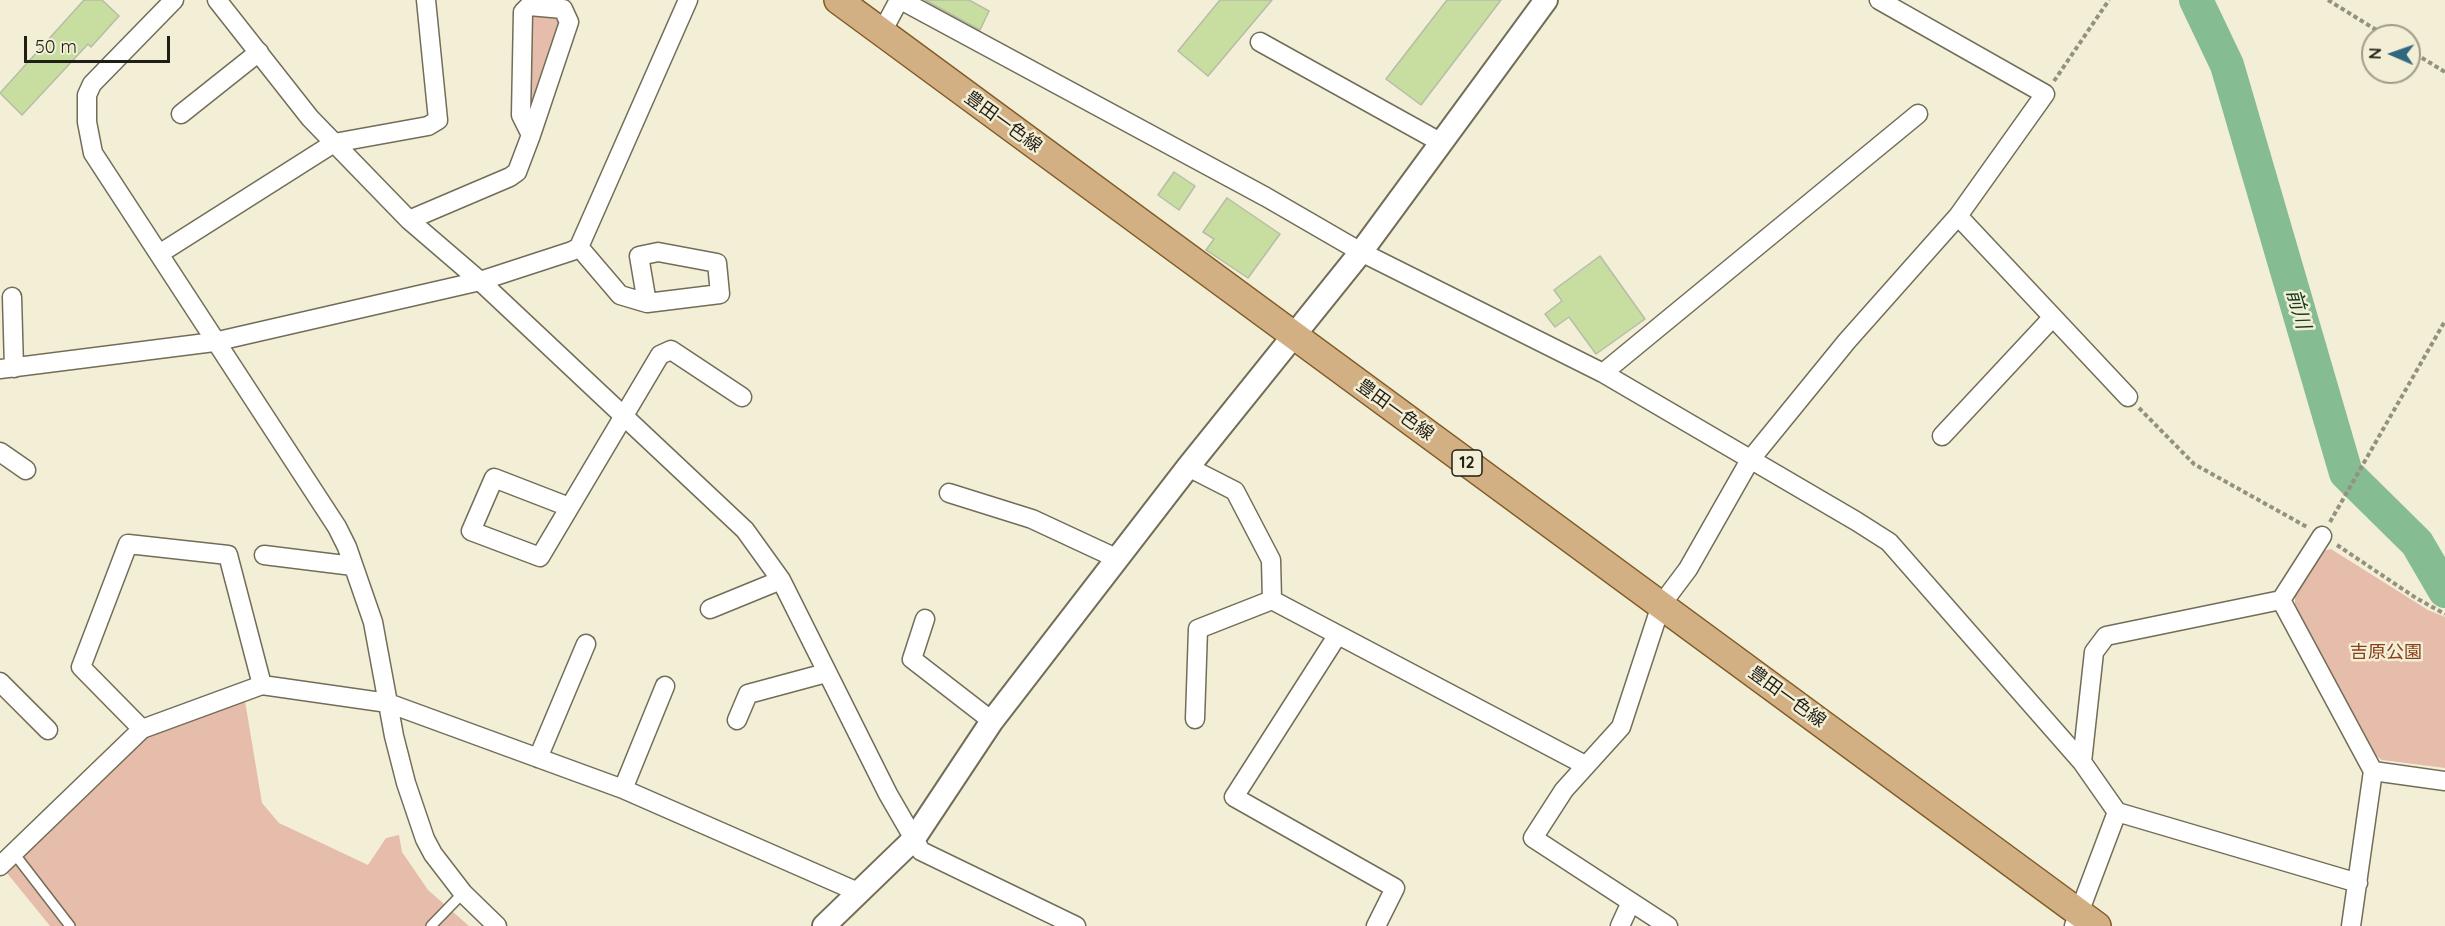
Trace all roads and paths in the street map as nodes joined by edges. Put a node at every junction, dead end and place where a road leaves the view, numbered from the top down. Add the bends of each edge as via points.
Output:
1 (174, 0) edge
2 (217, 0) edge
3 (426, 0) edge
4 (688, 0) edge
5 (838, 0) edge
6 (900, 0) edge
7 (1546, 0) edge
8 (1879, 0) edge
9 (2109, 0) edge
10 (2328, 0) edge
11 (2367, 24) edge
12 (882, 32) junction
13 (1260, 42) dead end
14 (259, 52) junction
15 (2421, 57) edge
16 (2445, 72) edge
17 (2045, 94) junction
18 (181, 114) dead end
19 (1918, 114) dead end
20 (531, 135) junction
21 (1440, 142) junction
22 (334, 144) junction
23 (1958, 216) junction
24 (409, 220) junction
25 (579, 247) junction
26 (1361, 252) junction
27 (159, 254) junction
28 (480, 282) junction
29 (12, 297) dead end
30 (647, 303) junction
31 (2053, 317) junction
32 (2445, 321) edge
33 (1295, 337) junction
34 (214, 342) junction
35 (7, 369) edge
36 (1603, 373) junction
37 (742, 397) dead end
38 (2128, 397) joint
39 (622, 415) junction
40 (1942, 436) dead end
41 (0, 452) edge
42 (1750, 460) junction
43 (1188, 467) junction
44 (26, 470) dead end
45 (949, 493) dead end
46 (569, 507) junction
47 (2322, 536) junction
48 (264, 555) dead end
49 (1118, 559) junction
50 (353, 566) junction
51 (781, 580) junction
52 (1272, 600) junction
53 (2281, 600) junction
54 (1661, 605) junction
55 (710, 609) dead end
56 (2445, 614) edge
57 (925, 619) dead end
58 (1337, 636) junction
59 (586, 644) dead end
60 (826, 673) junction
61 (0, 682) edge
62 (262, 685) junction
63 (665, 687) dead end
64 (388, 703) junction
65 (1195, 719) dead end
66 (737, 720) dead end
67 (992, 721) junction
68 (142, 729) junction
69 (48, 730) dead end
70 (538, 758) junction
71 (2082, 762) junction
72 (1586, 765) junction
73 (2373, 771) junction
74 (2445, 781) edge
75 (623, 789) junction
76 (2118, 812) junction
77 (914, 840) junction
78 (13, 852) junction
79 (0, 866) edge
80 (2358, 883) junction
81 (858, 892) junction
82 (463, 893) junction
83 (1631, 902) junction
84 (2084, 922) edge
85 (69, 926) edge
86 (431, 926) edge
87 (497, 926) edge
88 (825, 926) edge
89 (1076, 926) edge
90 (1377, 926) edge
91 (1620, 926) edge
92 (1668, 926) edge
93 (2351, 926) edge

1 - 27 street via 92,84 87,95 88,136 93,153
2 - 14 street
3 - 22 street via 438,120 428,126
4 - 25 street
5 - 12 main road, 豊田一色線 / 12
6 - 12 street
6 - 26 street
7 - 21 street
8 - 17 street
9 - 17 path
10 - 11 path
12 - 33 main road, 豊田一色線 / 12
13 - 21 street
14 - 18 street
14 - 22 street
15 - 16 path
17 - 23 street
19 - 36 street
20 - 20 street via 569,22 563,9 529,6 523,12 521,115
20 - 24 street via 517,172 510,177
21 - 26 street
22 - 24 street
22 - 27 street
23 - 31 street
23 - 42 street via 1847,341
24 - 28 street
25 - 28 street
25 - 30 street via 620,295
26 - 33 street
26 - 36 street
27 - 34 street
28 - 34 street
28 - 39 street
29 - 35 street
30 - 30 street via 720,294 717,263 658,252 639,256
31 - 38 street
31 - 40 street
32 - 47 path
33 - 43 street
33 - 54 main road, 豊田一色線 / 12
34 - 35 street
34 - 50 street via 337,527
36 - 42 street
37 - 39 street via 671,350 660,355
38 - 47 path via 2194,464
39 - 46 street
39 - 51 street via 745,530
41 - 44 street
42 - 54 street via 1688,568
42 - 71 street via 1889,543
43 - 49 street
43 - 52 street via 1234,491 1271,560
45 - 49 street via 1032,519
46 - 46 street via 540,557 471,531 494,478
47 - 53 street
47 - 56 path
48 - 50 street
49 - 67 street
50 - 64 street via 372,622
51 - 55 street
51 - 60 street
52 - 58 street
52 - 65 street via 1198,629
53 - 71 street via 2106,636 2094,652
53 - 73 street
54 - 72 street via 1621,727
54 - 84 main road, 豊田一色線 / 12
57 - 67 street via 912,659
58 - 72 street
58 - 90 street via 1234,797 1395,888
59 - 70 street
60 - 66 street via 748,694
60 - 77 street
61 - 69 street
62 - 64 street
62 - 68 street
62 - 68 street via 228,555 128,544 81,667
63 - 75 street
64 - 70 street
64 - 82 street via 406,783 425,839
67 - 77 street
68 - 78 street
70 - 75 street
71 - 76 street
72 - 83 street via 1564,790 1533,838
73 - 74 street
73 - 80 street
75 - 81 street
76 - 80 street
76 - 84 street
77 - 81 street
77 - 89 street via 921,851
78 - 79 street
78 - 85 lane
80 - 93 street
81 - 88 street
82 - 86 lane
82 - 87 street
83 - 91 street
83 - 92 street

